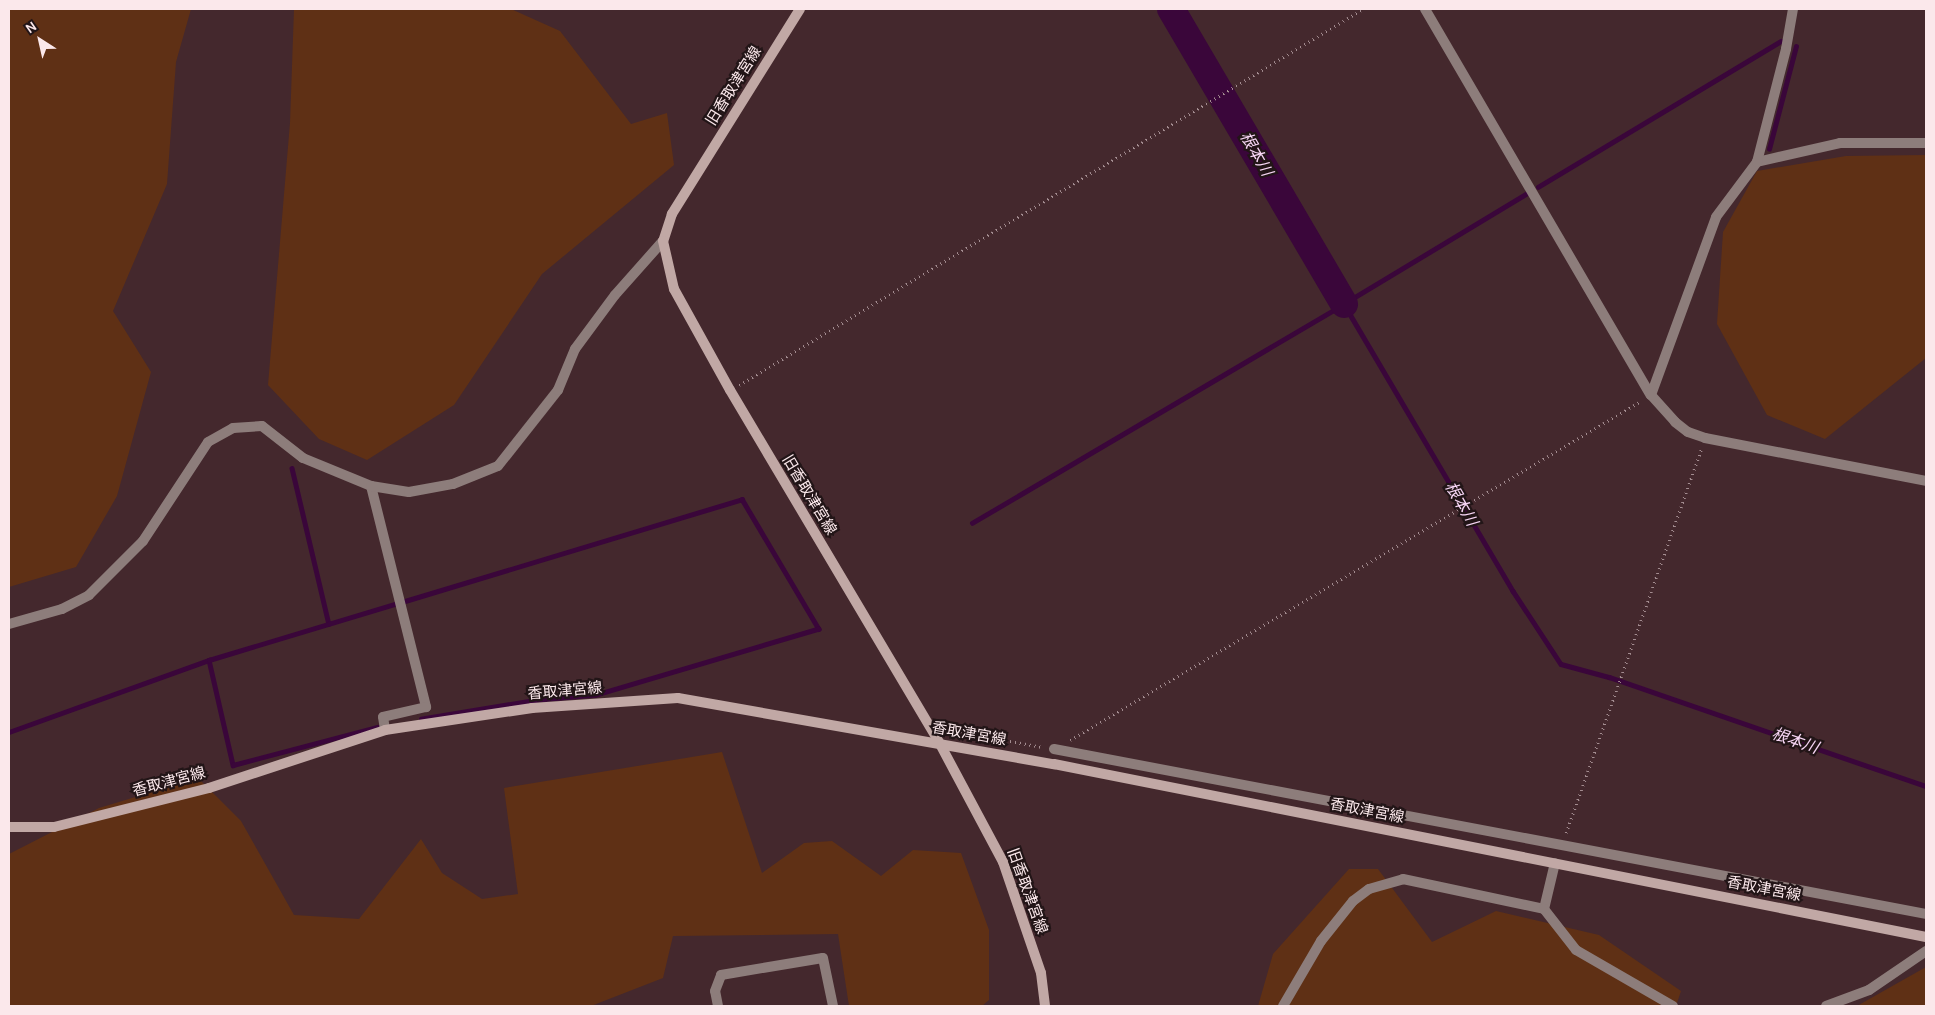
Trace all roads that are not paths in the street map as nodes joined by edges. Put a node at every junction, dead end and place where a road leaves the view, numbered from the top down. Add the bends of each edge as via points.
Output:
1 (800, 9) edge
2 (1426, 9) edge
3 (1793, 9) edge
4 (1926, 143) edge
5 (1757, 162) junction
6 (663, 241) junction
7 (1651, 395) junction
8 (1926, 481) edge
9 (371, 486) junction
10 (9, 624) edge
11 (385, 730) junction
12 (940, 744) junction
13 (1054, 749) road end
14 (9, 827) edge
15 (1555, 863) junction
16 (1544, 909) junction
17 (1926, 914) edge
18 (1926, 937) edge
19 (1926, 950) edge
20 (718, 1006) edge
21 (833, 1006) edge
22 (1045, 1006) edge
23 (1284, 1006) edge
24 (1673, 1006) edge
25 (1826, 1006) edge

1 - 6 main road, 旧香取津宮線 via 672,214
2 - 7 street
3 - 5 street
4 - 5 street via 1840,143
5 - 7 street via 1716,217
6 - 9 street via 615,295 575,348 558,390 498,466 453,484 409,492
6 - 12 main road, 旧香取津宮線 via 674,289 730,390
7 - 8 street via 1675,422 1688,432 1706,438
9 - 10 street via 303,458 262,426 233,428 208,442 143,541 90,595 62,609
9 - 11 street via 426,707 383,717
11 - 12 main road, 香取津宮線 via 532,708 678,698
11 - 14 main road, 香取津宮線 via 200,790 54,827
12 - 15 main road, 香取津宮線
12 - 22 main road, 旧香取津宮線 via 1003,862 1041,973
13 - 17 street
15 - 16 street
15 - 18 main road, 香取津宮線
16 - 23 street via 1403,879 1369,889 1353,901 1321,941
16 - 24 street via 1576,950
19 - 25 street via 1869,990
20 - 21 street via 715,991 721,975 823,958

